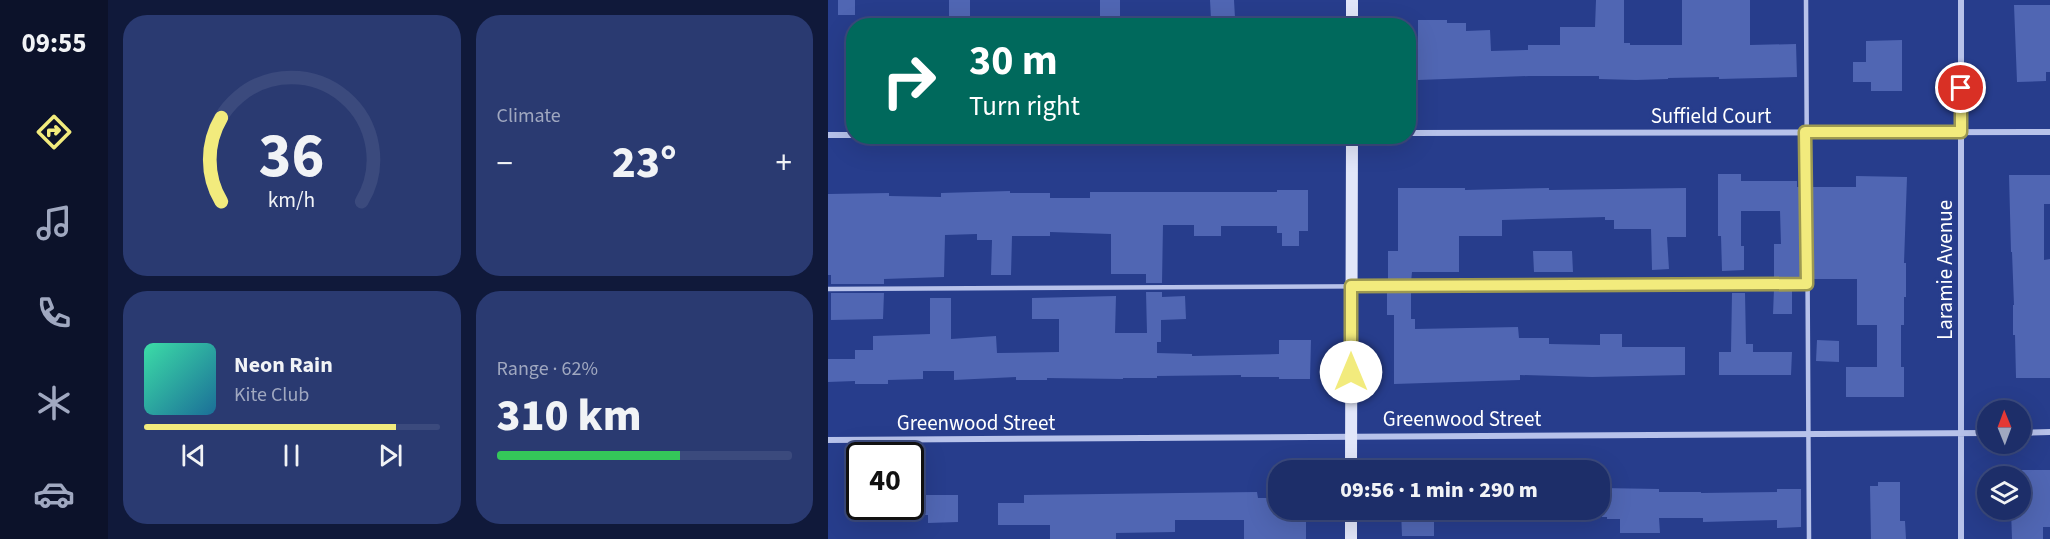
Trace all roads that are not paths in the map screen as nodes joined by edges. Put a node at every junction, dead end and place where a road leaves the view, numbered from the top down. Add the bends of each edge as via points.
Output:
1 (1352, 0) edge
2 (1806, 0) edge
3 (1961, 0) edge
4 (1352, 18) edge
5 (1805, 132) junction
6 (1961, 132) junction
7 (2050, 132) edge
8 (1416, 133) edge
9 (828, 135) edge
10 (846, 135) edge
11 (1352, 144) edge
12 (1807, 284) junction
13 (1351, 286) junction
14 (828, 289) edge
15 (2050, 432) edge
16 (1961, 433) junction
17 (1977, 433) edge
18 (2031, 433) edge
19 (1809, 434) junction
20 (1351, 436) junction
21 (828, 440) edge
22 (1351, 460) edge
23 (1351, 520) edge
24 (1351, 539) edge
25 (1809, 539) edge
26 (1961, 539) edge

1 - 4 street
2 - 5 lane
3 - 6 street, Laramie Avenue
5 - 6 street, Suffield Court
5 - 8 street, Suffield Court
5 - 12 lane
6 - 7 street, Suffield Court
6 - 16 street, Laramie Avenue
9 - 10 street
11 - 13 street
12 - 13 lane
12 - 19 lane
13 - 14 lane
13 - 20 street
15 - 18 street
16 - 17 street, Greenwood Street
16 - 19 street, Greenwood Street
16 - 26 street, Laramie Avenue
19 - 20 street, Greenwood Street
19 - 25 lane
20 - 21 street, Greenwood Street
20 - 22 street
23 - 24 street

